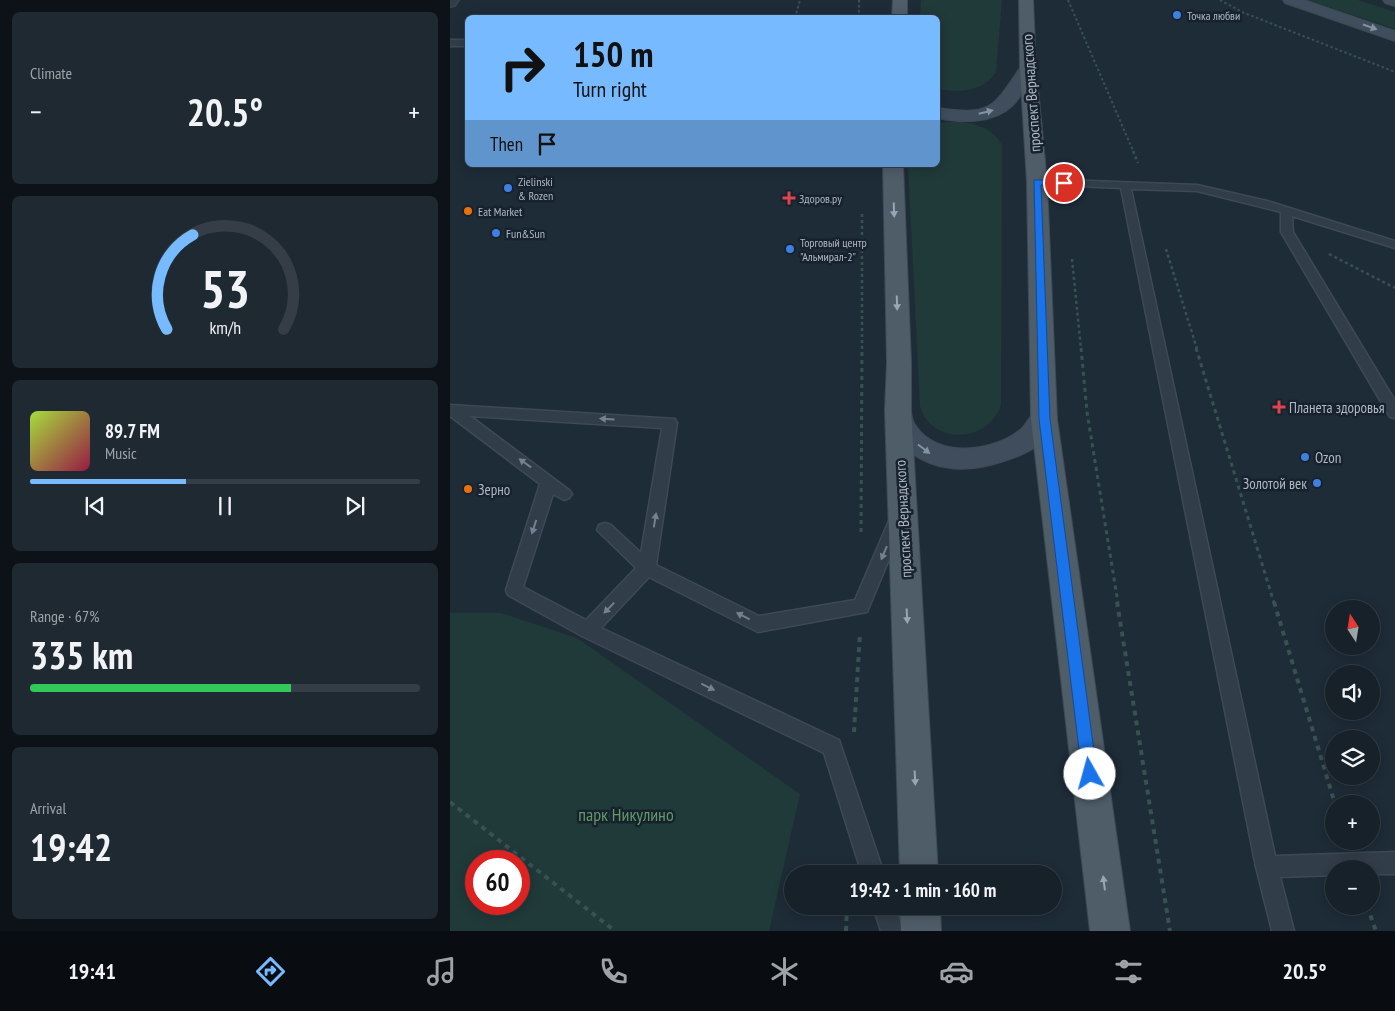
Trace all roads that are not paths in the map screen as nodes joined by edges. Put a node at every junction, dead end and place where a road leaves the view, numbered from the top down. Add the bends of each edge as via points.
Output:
1 (452, 0) edge
2 (900, 0) edge
3 (1026, 0) edge
4 (1290, 0) edge
5 (1390, 0) edge
6 (1395, 2) edge
7 (450, 3) edge
8 (899, 15) edge
9 (1395, 36) edge
10 (450, 43) edge
11 (465, 43) edge
12 (1028, 68) junction
13 (940, 113) edge
14 (892, 167) edge
15 (1037, 182) junction
16 (1125, 184) junction
17 (1286, 210) junction
18 (1395, 245) edge
19 (452, 410) edge
20 (898, 410) junction
21 (1395, 413) edge
22 (1044, 419) junction
23 (549, 481) junction
24 (564, 494) dead end
25 (903, 508) junction
26 (605, 530) dead end
27 (647, 568) junction
28 (588, 630) junction
29 (1395, 863) edge
30 (871, 865) edge
31 (919, 865) edge
32 (1267, 867) junction
33 (887, 915) edge
34 (920, 915) edge
35 (892, 931) edge
36 (921, 931) edge
37 (1110, 931) edge
38 (1283, 931) edge

1 - 7 street
2 - 8 main road
3 - 12 main road, проспект Вернадского
4 -> 9 main road
5 - 6 main road
10 - 11 lane
13 -> 12 main road via 960,116 994,110 1006,102
12 - 15 main road, проспект Вернадского
14 -> 20 main road, проспект Вернадского
15 - 16 lane
15 - 22 main road, проспект Вернадского
16 - 17 lane via 1198,188
16 - 32 lane
17 - 18 lane
17 - 21 lane via 1287,232
23 -> 19 lane
27 -> 19 lane via 670,423
20 -> 22 main road via 904,430 912,440 931,454 956,460 1006,451 1028,439
20 - 25 main road, проспект Вернадского
37 -> 22 main road, проспект Вернадского
23 - 24 lane
23 -> 28 lane via 514,590
25 -> 27 lane via 861,607 758,624
25 -> 31 main road, проспект Вернадского
26 - 27 lane
27 -> 28 lane
28 -> 30 lane via 832,747
29 - 32 lane
32 - 38 lane
33 - 35 lane
34 - 36 main road

